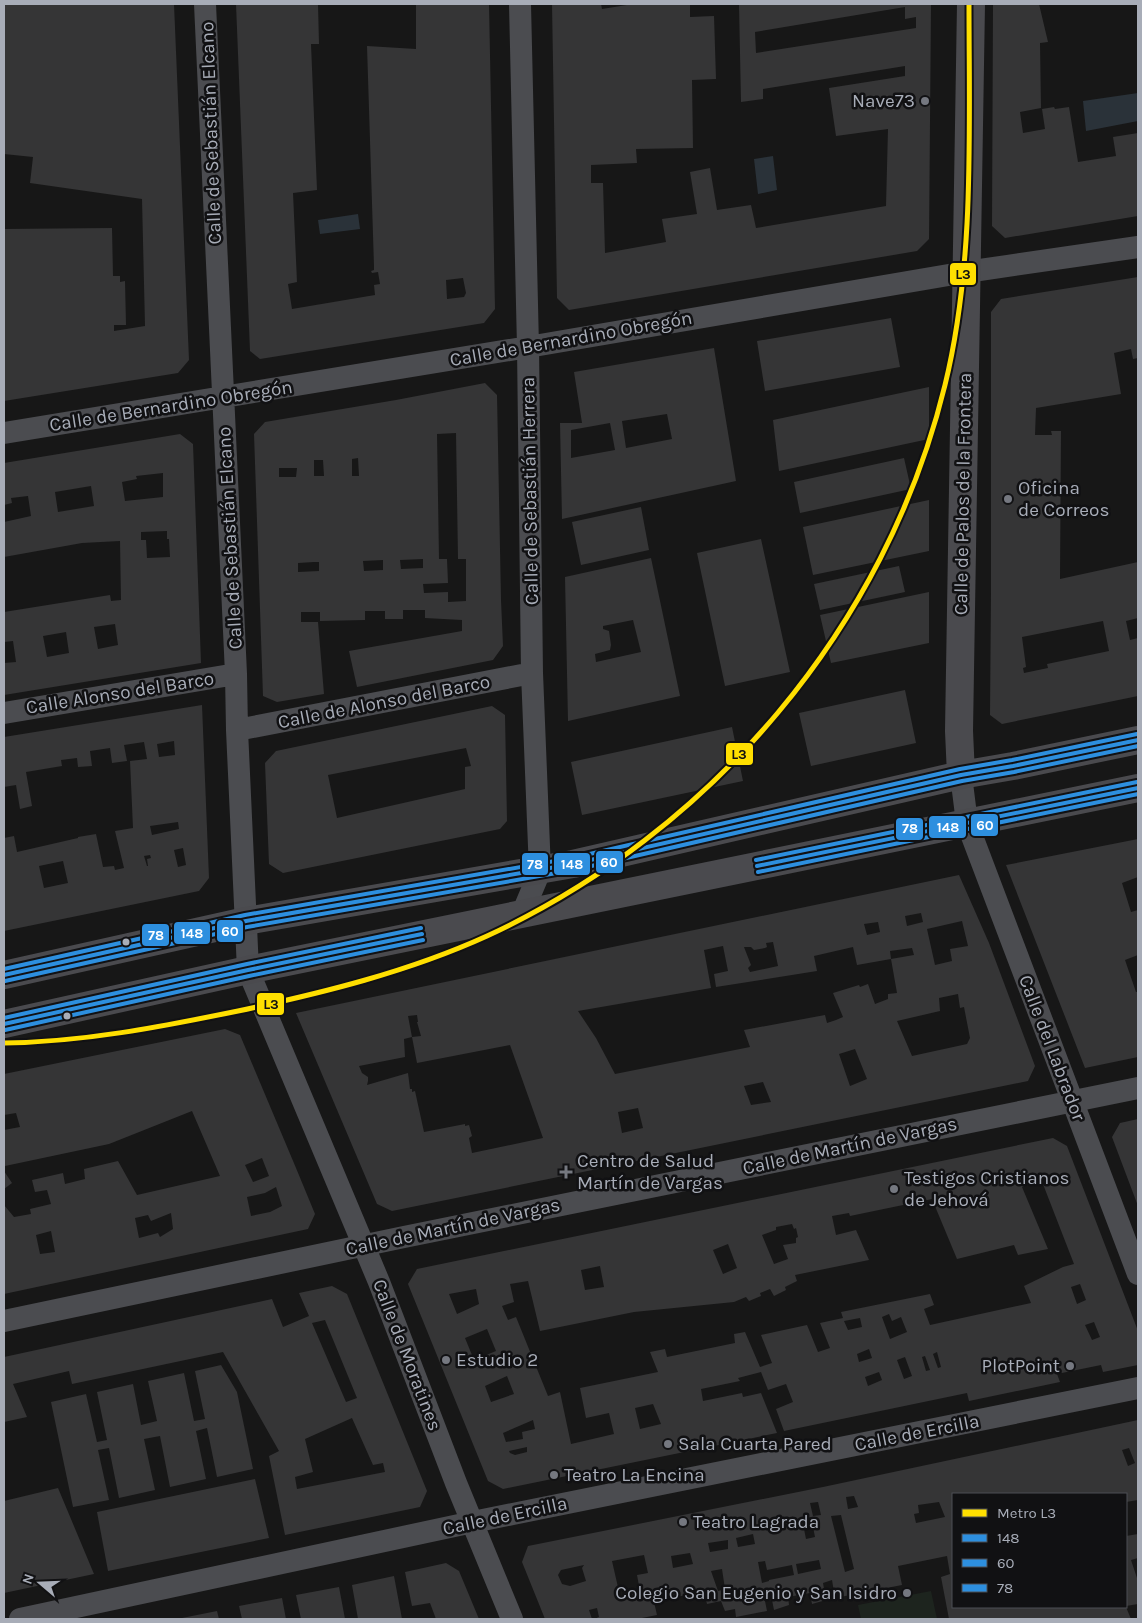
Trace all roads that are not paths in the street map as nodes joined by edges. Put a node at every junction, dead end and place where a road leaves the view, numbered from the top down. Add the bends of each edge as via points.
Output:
1 (206, 4) edge
2 (520, 4) edge
3 (971, 4) edge
4 (1138, 246) edge
5 (966, 272) junction
6 (528, 347) junction
7 (223, 398) junction
8 (4, 433) edge
9 (532, 673) junction
10 (236, 674) junction
11 (4, 712) edge
12 (236, 730) junction
13 (1138, 740) edge
14 (961, 775) junction
15 (1138, 788) edge
16 (967, 823) junction
17 (540, 871) junction
18 (522, 914) junction
19 (246, 922) junction
20 (248, 970) junction
21 (4, 975) edge
22 (4, 1024) edge
23 (1138, 1088) edge
24 (1072, 1101) junction
25 (364, 1246) junction
26 (1138, 1274) edge
27 (4, 1321) edge
28 (1138, 1388) edge
29 (473, 1522) junction
30 (20, 1619) edge
31 (512, 1619) edge

1 - 7 street, Calle de Sebastián Elcano
2 - 6 street, Calle de Sebastián Herrera
3 - 5 main road, Calle de Palos de la Frontera
4 - 5 street, Calle de Bernardino Obregón
5 - 6 street, Calle de Bernardino Obregón
5 - 14 main road, Calle de Palos de la Frontera
6 - 7 street, Calle de Bernardino Obregón
6 - 9 street, Calle de Sebastián Herrera
7 - 8 street, Calle de Bernardino Obregón
7 - 10 street, Calle de Sebastián Elcano
9 - 12 street, Calle de Alonso del Barco
9 - 17 street, Calle de Sebastián Herrera
10 - 11 street, Calle Alonso del Barco
10 - 12 street, Calle de Sebastián Elcano
12 - 19 street, Calle de Sebastián Elcano
13 - 14 main road
14 - 16 street, Calle del Labrador
14 - 17 main road
15 - 16 main road
16 - 18 main road
16 - 24 street, Calle del Labrador
17 - 18 street, Calle de Sebastián Herrera
17 - 19 main road
18 - 20 main road
19 - 20 street, Calle de Moratines
19 - 21 main road
20 - 22 main road
20 - 25 street, Calle de Moratines
23 - 24 street, Calle de Martín de Vargas
24 - 25 street, Calle de Martín de Vargas
24 - 26 street, Calle del Labrador
25 - 27 street, Calle de Martín de Vargas
25 - 29 street, Calle de Moratines
28 - 29 street, Calle de Ercilla
29 - 30 street, Calle de Ercilla
29 - 31 street, Calle de Moratines

